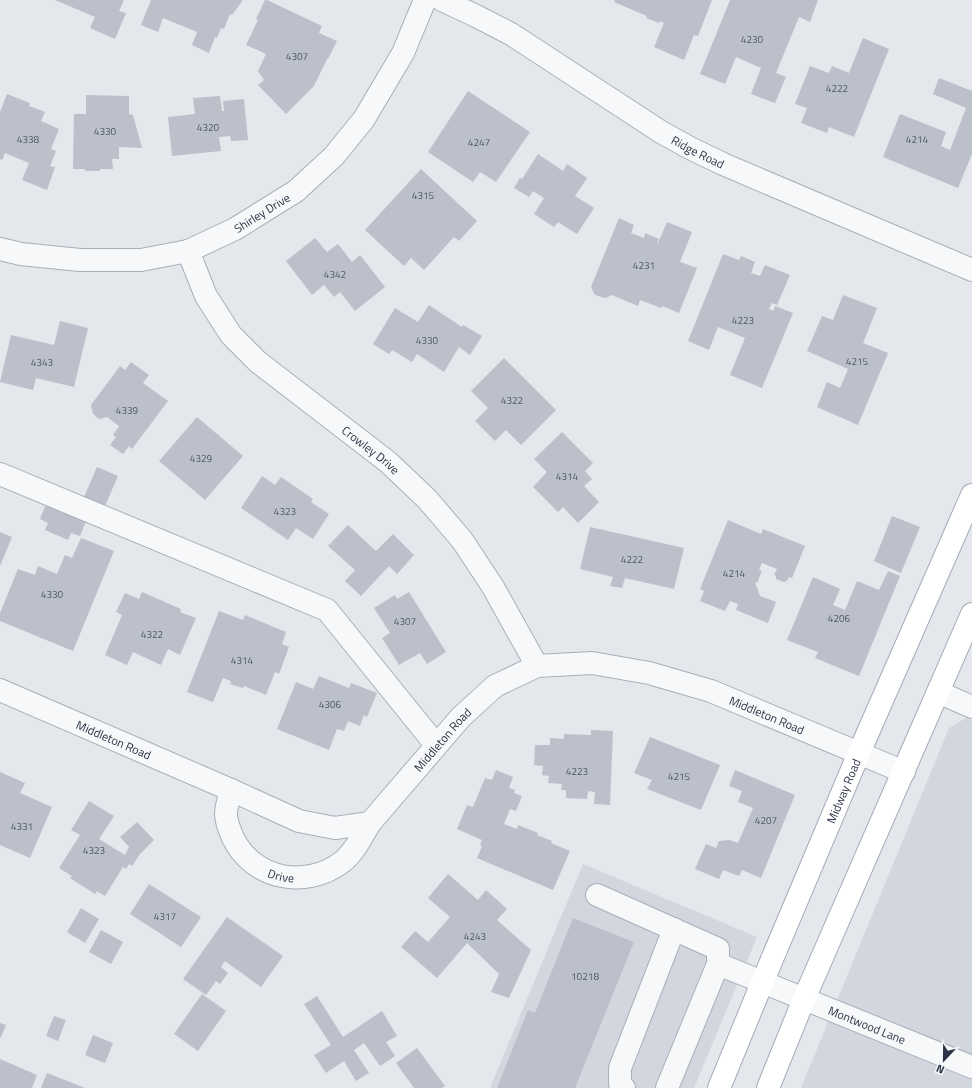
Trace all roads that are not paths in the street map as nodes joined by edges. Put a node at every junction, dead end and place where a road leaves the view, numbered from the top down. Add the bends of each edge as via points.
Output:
1 (425, 0) edge
2 (442, 0) edge
3 (0, 249) edge
4 (188, 250) junction
5 (972, 270) edge
6 (0, 474) edge
7 (971, 501) edge
8 (972, 614) edge
9 (538, 666) junction
10 (0, 690) edge
11 (938, 692) junction
12 (972, 707) edge
13 (436, 745) junction
14 (859, 753) junction
15 (904, 772) junction
16 (231, 790) junction
17 (370, 823) junction
18 (596, 895) dead end
19 (674, 929) junction
20 (718, 964) junction
21 (762, 983) junction
22 (804, 999) junction
23 (972, 1067) edge
24 (624, 1088) edge
25 (667, 1088) edge
26 (719, 1088) edge
27 (768, 1088) edge

1 - 4 street, Shirley Drive via 402,53 372,106 334,156 296,191 235,229
2 - 5 street, Ridge Road via 511,34 661,132 690,148
3 - 4 street, Shirley Drive via 21,254 80,260 142,260
4 - 9 street, Crowley Drive via 206,296 231,335 258,362 388,462 427,499 462,540 493,587
6 - 13 street via 327,610
7 - 14 main road, Midway Road
8 - 11 main road
9 - 13 street, Middleton Road via 495,686 461,716
9 - 14 street, Middleton Road via 592,663 650,673 711,691
10 - 16 street, Middleton Road
11 - 12 street
11 - 15 main road
13 - 17 street, Middleton Road
14 - 15 street, Middleton Road
14 - 21 main road, Midway Road
15 - 22 main road
16 - 17 street, Middleton Road via 299,821 335,828
16 - 17 street, Drive via 226,814 237,846 248,859 278,876 312,877 328,871 350,853
18 - 19 street
19 - 20 street via 718,949
19 - 24 street via 620,1068 620,1084
20 - 21 street, Montwood Lane
20 - 25 street
21 - 22 street, Montwood Lane
21 - 26 main road, Midway Road
22 - 23 street, Montwood Lane
22 - 27 main road

